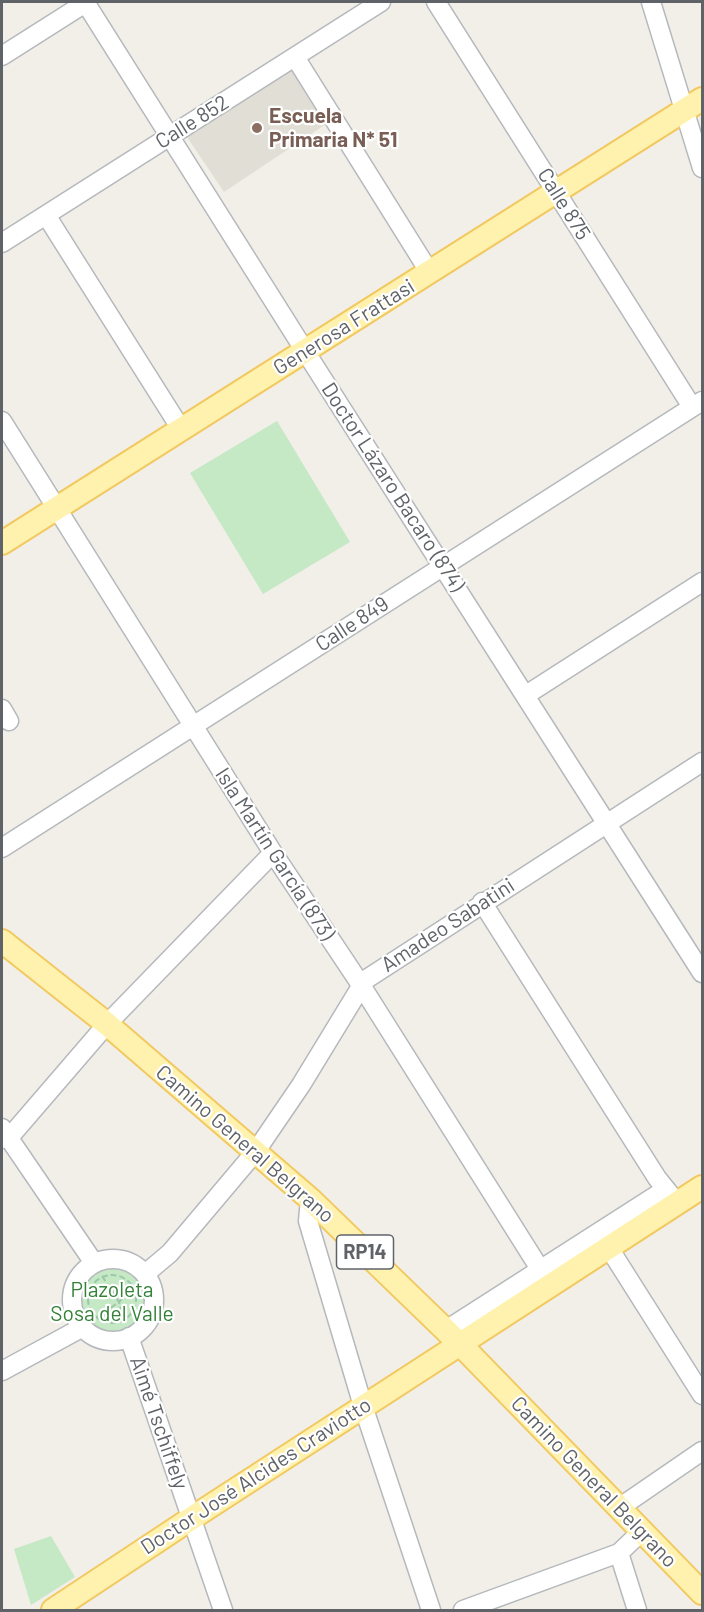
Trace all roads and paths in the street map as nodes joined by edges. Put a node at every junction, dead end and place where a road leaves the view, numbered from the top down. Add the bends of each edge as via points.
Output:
1 (86, 2) edge
2 (381, 2) edge
3 (436, 2) edge
4 (651, 2) edge
5 (2, 56) edge
6 (295, 57) junction
7 (694, 105) edge
8 (169, 137) junction
9 (702, 168) edge
10 (557, 192) junction
11 (46, 215) junction
12 (2, 243) edge
13 (430, 273) junction
14 (305, 351) junction
15 (697, 404) edge
16 (2, 421) edge
17 (181, 429) junction
18 (56, 508) junction
19 (2, 543) edge
20 (444, 566) junction
21 (702, 582) edge
22 (526, 695) junction
23 (193, 726) junction
24 (702, 762) edge
25 (607, 824) junction
26 (2, 848) edge
27 (273, 853) junction
28 (482, 902) junction
29 (2, 941) edge
30 (701, 968) edge
31 (361, 985) junction
32 (107, 1024) junction
33 (3, 1134) edge
34 (256, 1151) junction
35 (702, 1187) edge
36 (672, 1196) junction
37 (310, 1199) junction
38 (609, 1248) junction
39 (99, 1270) junction
40 (146, 1274) junction
41 (545, 1278) junction
42 (133, 1287) junction
43 (119, 1302) junction
44 (124, 1319) junction
45 (90, 1322) junction
46 (129, 1337) junction
47 (453, 1337) junction
48 (2, 1371) edge
49 (702, 1395) edge
50 (363, 1406) junction
51 (702, 1451) edge
52 (619, 1508) junction
53 (192, 1518) junction
54 (641, 1532) junction
55 (619, 1553) junction
56 (698, 1581) edge
57 (53, 1611) edge
58 (222, 1611) edge
59 (431, 1611) edge
60 (463, 1611) edge
61 (638, 1611) edge

1 - 5 street
1 - 8 street, Doctor Lázaro Bacaro (874)
2 - 6 street, Calle 852
3 - 10 street, Calle 875
4 - 7 street
6 - 8 street, Calle 852
6 - 13 street
7 - 9 street
7 - 10 main road, Generosa Frattasi
8 - 11 street, Calle 852
8 - 14 street, Doctor Lázaro Bacaro (874)
10 - 13 main road, Generosa Frattasi
10 - 15 street, Calle 875
11 - 12 street, Calle 852
11 - 17 street
13 - 14 main road, Generosa Frattasi
14 - 17 main road, Generosa Frattasi
14 - 20 street, Doctor Lázaro Bacaro (874)
15 - 20 street, Calle 849
16 - 18 street, Isla Martín García (873)
17 - 18 main road, Generosa Frattasi
18 - 19 main road, Generosa Frattasi
18 - 23 street, Isla Martín García (873)
20 - 22 street, Doctor Lázaro Bacaro (874)
20 - 23 street, Calle 849
21 - 22 street
22 - 25 street, Doctor Lázaro Bacaro (874)
23 - 26 street, Calle 849
23 - 27 street, Isla Martín García (873)
24 - 25 street, Amadeo Sabatini
25 - 28 street, Amadeo Sabatini
25 - 30 street, Doctor Lázaro Bacaro (874)
27 - 31 street, Isla Martín García (873)
27 - 32 street
28 - 31 street, Amadeo Sabatini
28 - 36 street
29 - 32 main road, Camino General Belgrano / RP14
31 - 34 street, Amadeo Sabatini
31 - 41 street, Isla Martín García (873)
32 - 33 street via 19,1126
32 - 34 main road, Camino General Belgrano / RP14
33 - 39 street
34 - 37 main road, Camino General Belgrano / RP14
34 - 40 street, Amadeo Sabatini via 170,1253
35 - 36 main road, Doctor José Alcides Craviotto
36 - 38 main road, Doctor José Alcides Craviotto
36 - 41 street
37 - 47 main road, Camino General Belgrano / RP14
37 - 50 street via 308,1221
38 - 41 main road, Doctor José Alcides Craviotto
38 - 49 street
39 - 40 street via 108,1259 122,1259
39 - 42 path via 125,1279
39 - 43 path
39 - 45 path via 88,1295
39 - 45 street via 80,1276 73,1293 76,1317
40 - 42 path
40 - 46 street via 152,1285 153,1310 140,1331
41 - 47 main road, Doctor José Alcides Craviotto
42 - 43 path
42 - 44 path via 135,1306
43 - 44 path
43 - 45 path
44 - 45 path
44 - 46 path
45 - 46 street via 91,1334 109,1340
45 - 48 street
46 - 53 street, Aimé Tschiffely
47 - 50 main road, Doctor José Alcides Craviotto
47 - 52 main road, Camino General Belgrano / RP14
50 - 53 main road, Doctor José Alcides Craviotto
50 - 59 street
51 - 52 street
52 - 54 main road, Camino General Belgrano / RP14
53 - 57 main road, Doctor José Alcides Craviotto
53 - 58 street, Aimé Tschiffely
54 - 55 street
54 - 56 main road, Camino General Belgrano / RP14
55 - 60 street
55 - 61 street

